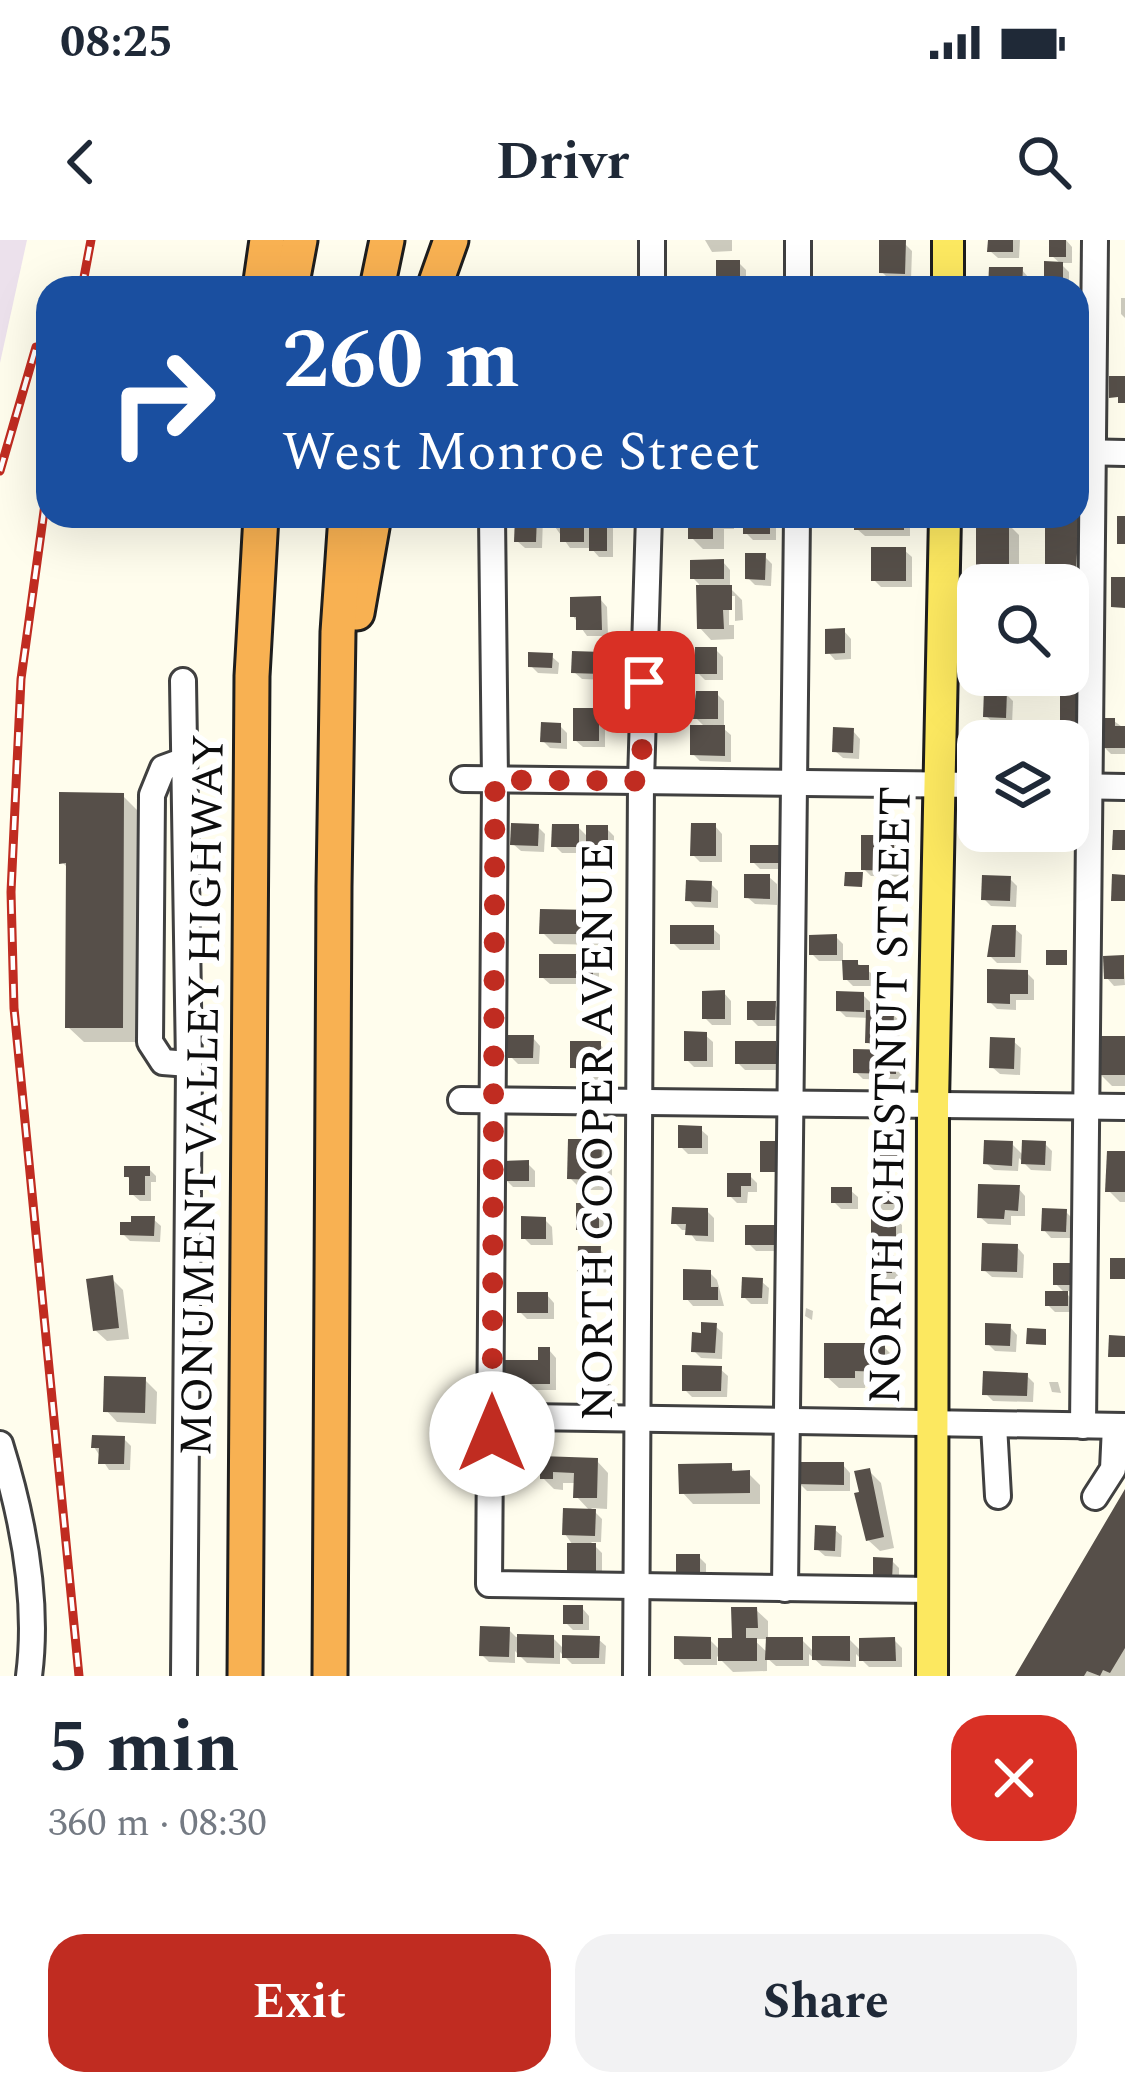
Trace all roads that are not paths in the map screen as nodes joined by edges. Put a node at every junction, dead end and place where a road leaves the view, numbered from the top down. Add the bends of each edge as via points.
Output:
1 (267, 240) edge
2 (300, 240) edge
3 (387, 240) edge
4 (451, 240) edge
5 (652, 240) edge
6 (798, 240) edge
7 (948, 240) edge
8 (1094, 240) edge
9 (262, 276) edge
10 (293, 276) edge
11 (380, 276) edge
12 (438, 276) edge
13 (652, 276) edge
14 (798, 276) edge
15 (948, 276) edge
16 (1089, 372) edge
17 (1089, 452) edge
18 (1125, 452) edge
19 (245, 528) edge
20 (260, 528) edge
21 (345, 528) edge
22 (372, 528) edge
23 (492, 528) edge
24 (649, 528) edge
25 (796, 528) edge
26 (945, 528) edge
27 (1084, 528) edge
28 (252, 676) junction
29 (182, 681) dead end
30 (1080, 720) edge
31 (185, 760) junction
32 (464, 779) dead end
33 (495, 780) junction
34 (336, 781) junction
35 (641, 781) junction
36 (792, 782) junction
37 (940, 784) junction
38 (957, 784) edge
39 (1089, 786) edge
40 (1125, 787) edge
41 (1080, 852) edge
42 (189, 1064) junction
43 (460, 1100) dead end
44 (492, 1100) junction
45 (641, 1100) junction
46 (790, 1102) junction
47 (934, 1103) junction
48 (1086, 1106) junction
49 (1125, 1107) edge
50 (457, 1416) dead end
51 (492, 1417) junction
52 (638, 1419) junction
53 (787, 1421) junction
54 (932, 1425) junction
55 (994, 1425) junction
56 (1084, 1426) junction
57 (1120, 1426) edge
58 (0, 1444) edge
59 (998, 1496) dead end
60 (1095, 1496) dead end
61 (10, 1523) edge
62 (637, 1588) junction
63 (785, 1589) junction
64 (932, 1590) junction
65 (29, 1676) edge
66 (184, 1676) edge
67 (245, 1676) edge
68 (330, 1676) edge
69 (636, 1676) edge
70 (932, 1676) edge

1 - 9 highway
2 - 10 highway
3 - 11 highway
4 - 12 highway
5 - 13 street
6 - 14 street
7 - 15 main road
8 - 16 street
17 - 18 street
19 - 28 highway
20 - 28 highway, MONUMENT VALLEY HIGHWAY
21 - 34 highway
22 - 34 highway
23 - 33 street
24 - 35 street, NORTH COOPER AVENUE
25 - 36 street
26 - 37 main road, NORTH CHESTNUT STREET
27 - 30 street
28 - 67 highway, MONUMENT VALLEY HIGHWAY
29 - 31 street
31 - 42 street
31 - 42 street via 163,769 152,795 151,1042 164,1062
32 - 33 street
33 - 35 street
33 - 44 street
34 - 68 highway
35 - 36 street
35 - 45 street, NORTH COOPER AVENUE
36 - 37 street
36 - 46 street
37 - 38 street
37 - 47 main road, NORTH CHESTNUT STREET
39 - 40 street
41 - 48 street
42 - 66 street
43 - 44 street
44 - 45 street
44 - 51 street
45 - 46 street
45 - 52 street, NORTH COOPER AVENUE
46 - 47 street
46 - 53 street
47 - 48 street
47 - 54 main road, NORTH CHESTNUT STREET
48 - 49 street
48 - 56 street
50 - 51 street
51 - 52 street
51 - 62 street via 489,1584
52 - 53 street
52 - 62 street, NORTH COOPER AVENUE
53 - 54 street
53 - 63 street
54 - 55 street
54 - 64 main road, NORTH CHESTNUT STREET
55 - 56 street
55 - 59 street
56 - 57 street
57 - 60 street via 1113,1469
58 - 61 street
61 - 65 street via 34,1625
62 - 63 street
62 - 69 street, NORTH COOPER AVENUE
63 - 64 street
64 - 70 main road, NORTH CHESTNUT STREET

